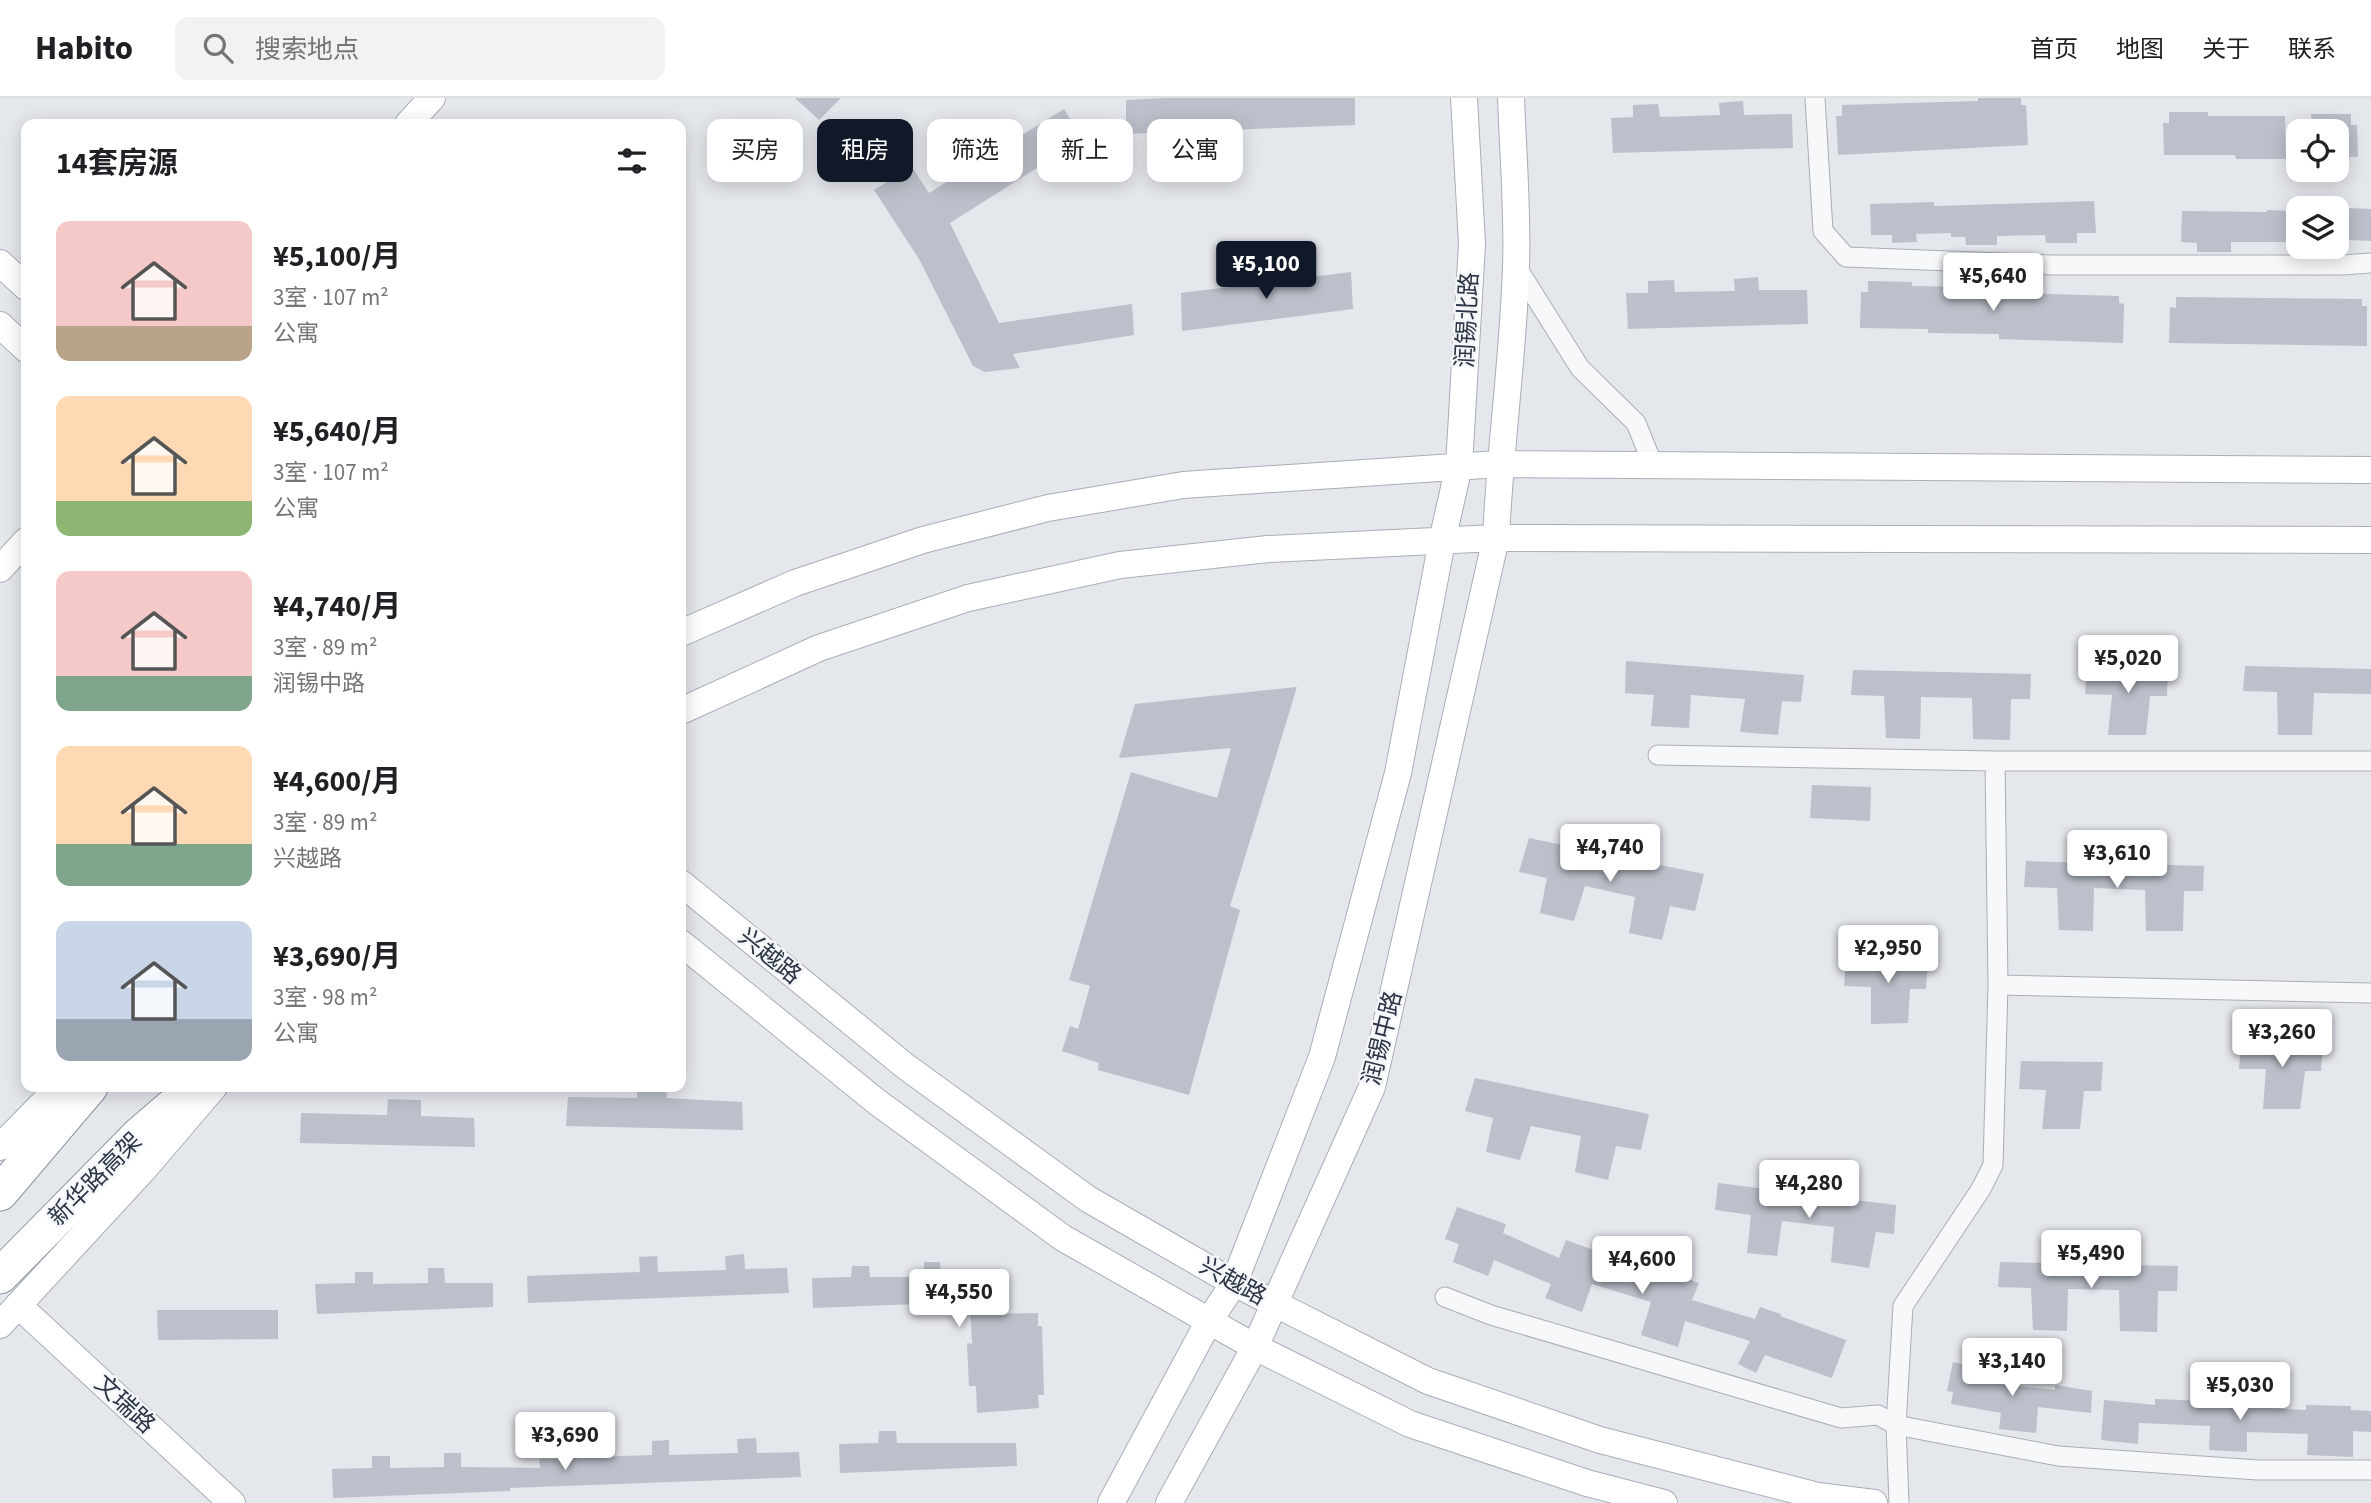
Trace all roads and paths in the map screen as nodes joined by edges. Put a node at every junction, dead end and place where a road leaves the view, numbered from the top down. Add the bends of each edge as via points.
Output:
1 (432, 98) edge
2 (1464, 98) edge
3 (1511, 98) edge
4 (1815, 98) edge
5 (413, 119) edge
6 (0, 263) edge
7 (2371, 263) edge
8 (1516, 266) junction
9 (21, 282) edge
10 (0, 325) edge
11 (21, 344) edge
12 (1499, 464) junction
13 (1653, 465) junction
14 (1459, 466) junction
15 (2371, 470) edge
16 (1496, 538) junction
17 (2371, 540) edge
18 (1442, 541) junction
19 (21, 546) edge
20 (0, 569) edge
21 (686, 631) edge
22 (686, 709) edge
23 (1658, 755) dead end
24 (1995, 761) junction
25 (2371, 761) edge
26 (686, 887) edge
27 (686, 947) edge
28 (1998, 985) junction
29 (2371, 993) edge
30 (54, 1092) edge
31 (86, 1092) edge
32 (189, 1092) edge
33 (210, 1092) edge
34 (0, 1147) edge
35 (0, 1193) edge
36 (0, 1276) edge
37 (1234, 1283) junction
38 (1445, 1297) dead end
39 (1275, 1304) junction
40 (18, 1305) junction
41 (1209, 1321) junction
42 (0, 1325) edge
43 (1255, 1347) junction
44 (1896, 1425) junction
45 (2371, 1470) edge
46 (232, 1503) edge
47 (1111, 1503) edge
48 (1169, 1503) edge
49 (1664, 1503) edge
50 (1874, 1503) edge
51 (1899, 1503) edge

1 - 5 main road
2 - 14 main road, 润锡北路 via 1472,244
3 - 8 main road, 润锡北路
4 - 7 street via 1823,231 1846,257 2053,265
6 - 9 main road
8 - 12 main road, 润锡北路
8 - 13 street via 1580,368 1636,423
10 - 11 main road
12 - 13 main road
12 - 14 main road
12 - 16 main road, 润锡北路
13 - 15 main road
14 - 18 main road, 润锡北路
14 - 21 main road via 1183,485 1048,508 923,540 795,583
16 - 17 main road
16 - 18 main road
16 - 39 main road, 润锡中路 via 1372,1087
18 - 22 main road via 1268,549 1120,565 968,598 819,648
18 - 37 main road via 1398,773 1322,1057
19 - 20 main road
23 - 24 street
24 - 25 street
24 - 28 street
26 - 37 main road, 兴越路 via 905,1066 1088,1199
27 - 41 main road, 兴越路 via 877,1102 1063,1238
28 - 29 street
28 - 44 street via 1993,1165 1903,1306
30 - 34 main road
31 - 35 highway
32 - 36 highway, 新华路高架 via 140,1134
33 - 40 main road
37 - 39 main road, 兴越路
37 - 41 main road
38 - 44 street via 1491,1315 1842,1418 1878,1415
39 - 43 main road, 润锡中路
39 - 50 main road, 兴越路 via 1428,1381 1600,1440 1818,1496
40 - 42 main road
40 - 46 main road, 文瑞路
41 - 43 main road, 兴越路
41 - 47 main road
43 - 48 main road, 润锡中路
43 - 49 main road, 兴越路 via 1410,1424 1587,1483
44 - 45 street via 2058,1456 2258,1470
44 - 51 street

